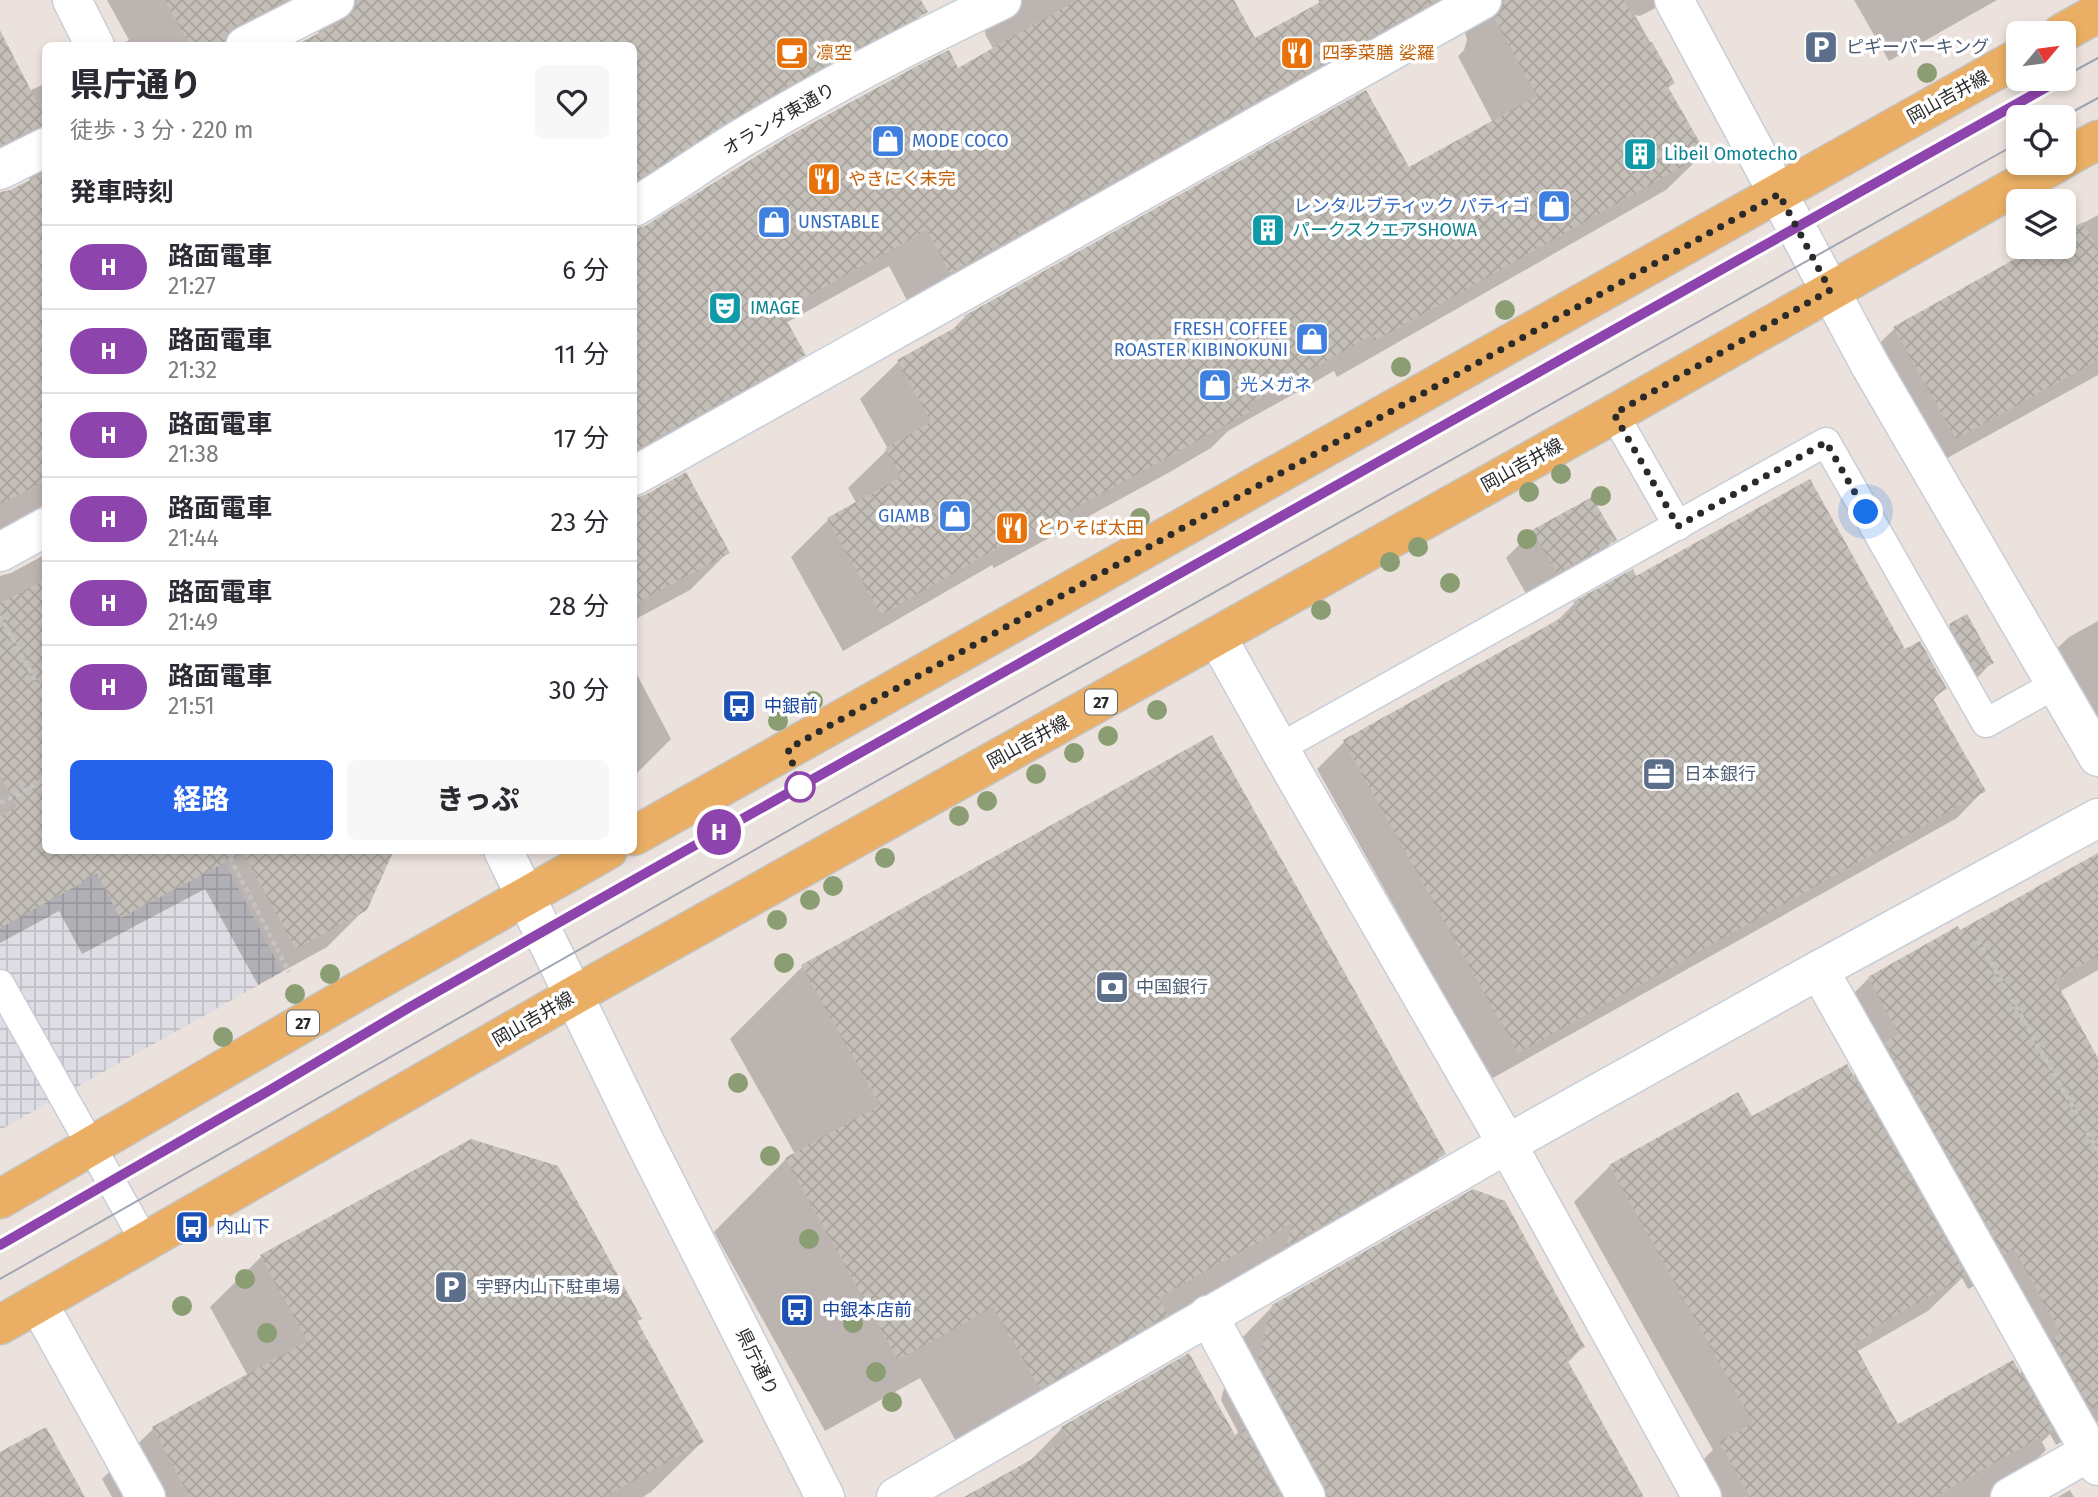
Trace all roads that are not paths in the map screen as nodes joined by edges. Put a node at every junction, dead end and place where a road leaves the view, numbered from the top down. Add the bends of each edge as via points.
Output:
1 (72, 0) edge
2 (335, 0) edge
3 (1002, 0) edge
4 (1482, 0) edge
5 (1674, 0) edge
6 (2098, 13) edge
7 (2076, 25) edge
8 (93, 42) edge
9 (253, 42) edge
10 (2006, 65) edge
11 (2098, 140) edge
12 (42, 149) edge
13 (2076, 152) edge
14 (0, 170) edge
15 (2036, 175) edge
16 (1779, 194) junction
17 (637, 205) edge
18 (1830, 290) junction
19 (1614, 414) junction
20 (637, 474) edge
21 (1678, 526) junction
22 (42, 529) edge
23 (0, 552) edge
24 (1217, 637) junction
25 (2056, 684) junction
26 (1279, 748) junction
27 (2098, 757) edge
28 (2098, 818) edge
29 (637, 834) edge
30 (505, 854) edge
31 (601, 854) edge
32 (526, 896) junction
33 (1819, 970) junction
34 (0, 985) edge
35 (573, 996) junction
36 (1507, 1143) junction
37 (91, 1146) junction
38 (0, 1199) edge
39 (145, 1242) junction
40 (38, 1303) junction
41 (1208, 1315) junction
42 (0, 1325) edge
43 (2095, 1455) edge
44 (146, 1497) edge
45 (825, 1497) edge
46 (896, 1497) edge
47 (1306, 1497) edge
48 (1702, 1497) edge
49 (2010, 1497) edge

1 - 8 street
2 - 9 street
3 - 17 street, オランダ東通り via 921,38 758,129
4 - 20 street
5 - 16 street
6 - 7 main road
10 - 16 main road, 岡山吉井線
11 - 13 main road
12 - 14 street
15 - 18 main road, 岡山吉井線 / 27
16 - 18 street
16 - 29 main road, 岡山吉井線
18 - 19 main road, 岡山吉井線 / 27
18 - 25 street
19 - 21 lane
19 - 24 main road, 岡山吉井線 / 27
21 - 25 lane via 1826,442 1986,723
21 - 26 lane
22 - 23 street
24 - 26 street
24 - 35 main road, 岡山吉井線 / 27
25 - 27 street
26 - 36 street
28 - 33 street
30 - 32 street, 県庁通り
31 - 32 main road, 27
32 - 35 street, 県庁通り
32 - 37 main road, 27
33 - 36 street
33 - 43 street
34 - 37 lane
35 - 39 main road, 岡山吉井線 / 27
35 - 45 street, 県庁通り
36 - 41 street
36 - 48 street
37 - 38 main road, 27
37 - 39 lane
39 - 40 main road, 岡山吉井線 / 27
40 - 42 main road, 岡山吉井線 / 27
40 - 44 street
41 - 46 street
41 - 47 street
43 - 49 street

